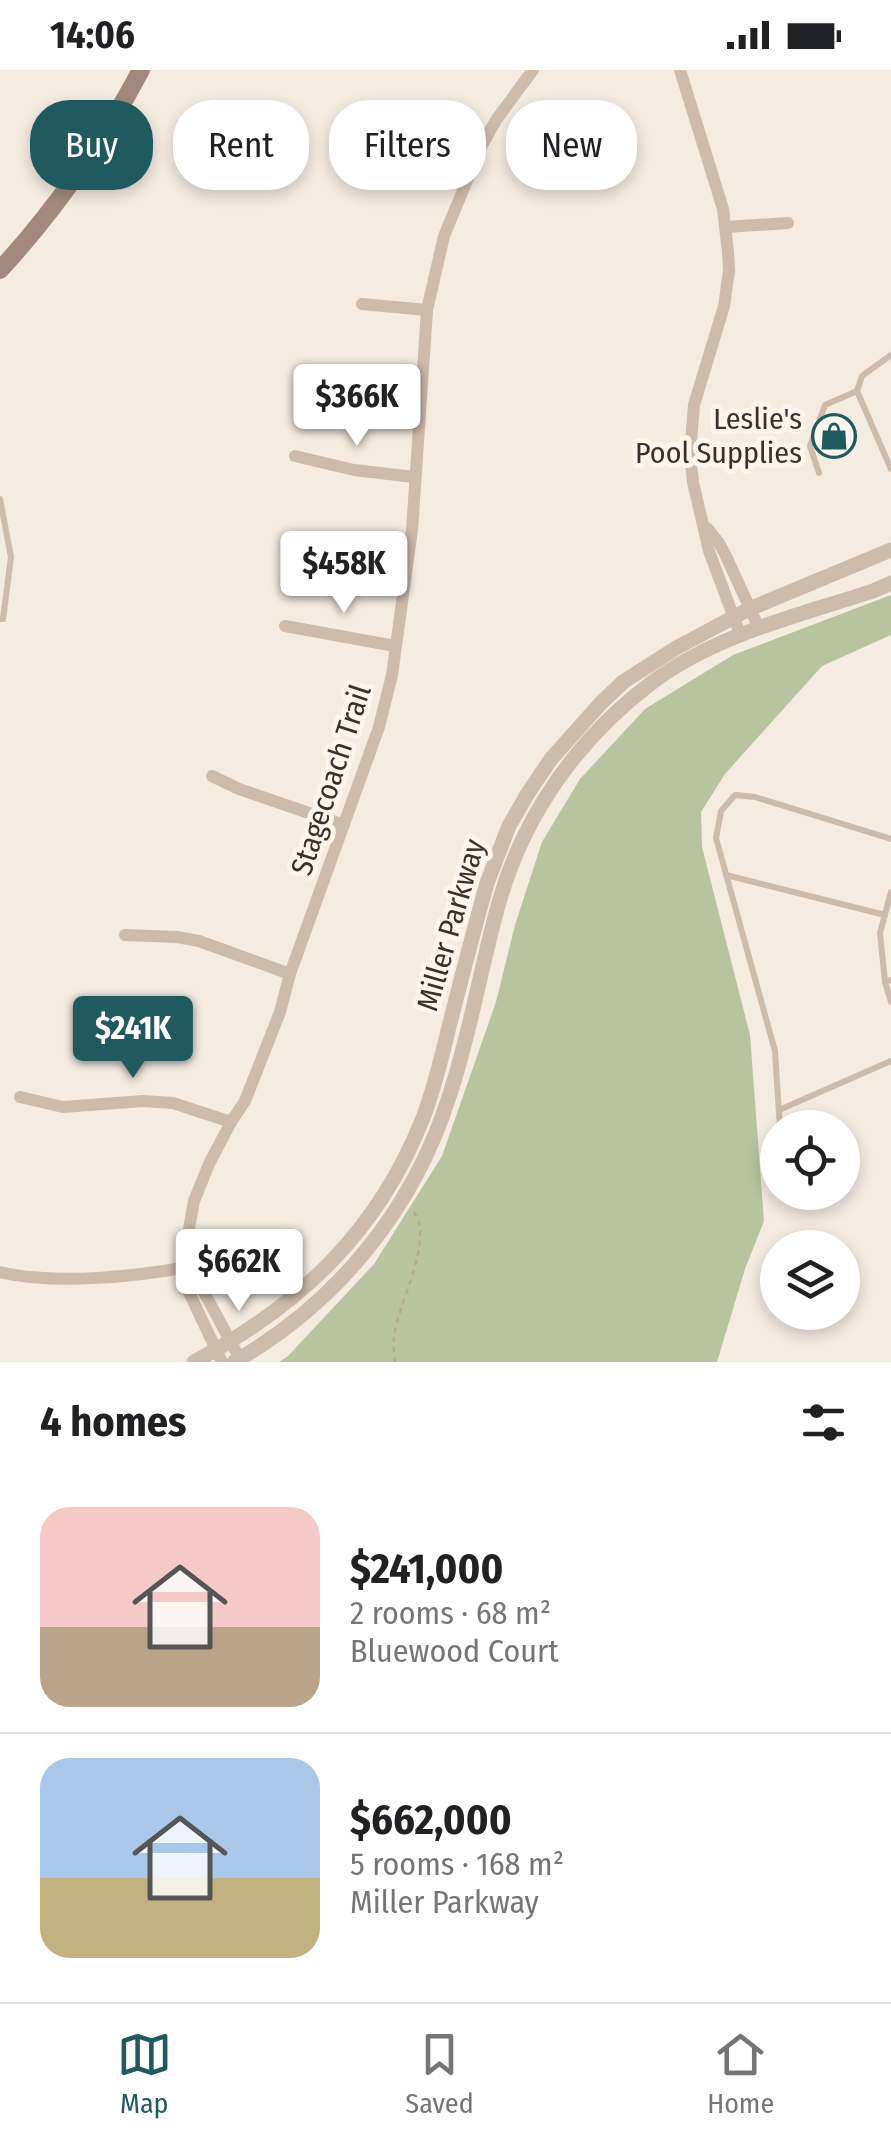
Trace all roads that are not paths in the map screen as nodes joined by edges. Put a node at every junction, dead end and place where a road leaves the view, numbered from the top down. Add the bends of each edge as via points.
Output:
1 (131, 70) edge
2 (141, 70) edge
3 (533, 70) edge
4 (680, 70) edge
5 (788, 223) dead end
6 (726, 227) junction
7 (0, 257) edge
8 (0, 270) edge
9 (362, 304) dead end
10 (426, 310) junction
11 (891, 355) edge
12 (858, 391) junction
13 (295, 456) dead end
14 (891, 469) edge
15 (819, 473) dead end
16 (414, 477) junction
17 (0, 499) edge
18 (891, 550) edge
19 (725, 572) junction
20 (891, 583) edge
21 (750, 609) junction
22 (733, 617) junction
23 (0, 619) edge
24 (285, 626) dead end
25 (758, 628) junction
26 (740, 634) junction
27 (394, 646) junction
28 (212, 776) dead end
29 (344, 825) junction
30 (891, 838) edge
31 (726, 875) junction
32 (891, 892) edge
33 (885, 915) junction
34 (125, 935) dead end
35 (290, 974) junction
36 (888, 981) edge
37 (891, 1002) edge
38 (891, 1062) edge
39 (20, 1097) dead end
40 (779, 1110) joint
41 (231, 1122) junction
42 (188, 1267) junction
43 (0, 1272) edge
44 (203, 1307) junction
45 (231, 1342) junction
46 (219, 1356) edge
47 (237, 1360) edge
48 (194, 1362) edge

1 - 7 main road via 72,168
2 - 8 main road via 67,190
3 - 10 street, Stagecoach Trail via 496,120 464,183
4 - 6 street
5 - 6 street
6 - 19 street via 724,306 690,435 692,482 705,526 720,543
9 - 10 street
10 - 16 street, Stagecoach Trail
11 - 12 lane via 862,376
12 - 14 lane
12 - 15 lane via 826,405 810,446
13 - 16 street
16 - 27 street, Stagecoach Trail
17 - 23 lane via 11,557
18 - 21 street, Miller Parkway
19 - 21 street
19 - 22 street
20 - 25 street, Miller Parkway
21 - 22 street, Miller Parkway
21 - 25 street
22 - 26 street
22 - 45 street, Miller Parkway via 623,682 543,770 491,870 434,1088 400,1168 328,1267
24 - 27 street
25 - 26 street, Miller Parkway
26 - 47 street, Miller Parkway via 652,682 592,736 548,793 501,895 450,1097 416,1176 336,1286
27 - 29 street, Stagecoach Trail via 382,714
28 - 29 street
29 - 35 street, Stagecoach Trail
30 - 31 lane via 735,795 721,812 716,838
31 - 33 lane
31 - 40 lane via 775,1051
32 - 33 lane
33 - 36 lane via 880,934
34 - 35 street via 199,942
35 - 41 street, Stagecoach Trail via 245,1101
36 - 37 lane
38 - 40 lane
39 - 41 street via 63,1106 173,1103
41 - 42 street, Stagecoach Trail via 194,1200
42 - 43 street via 75,1278
42 - 44 street
44 - 45 street
44 - 46 street
45 - 46 street, Miller Parkway
45 - 47 street
46 - 48 street, Miller Parkway

